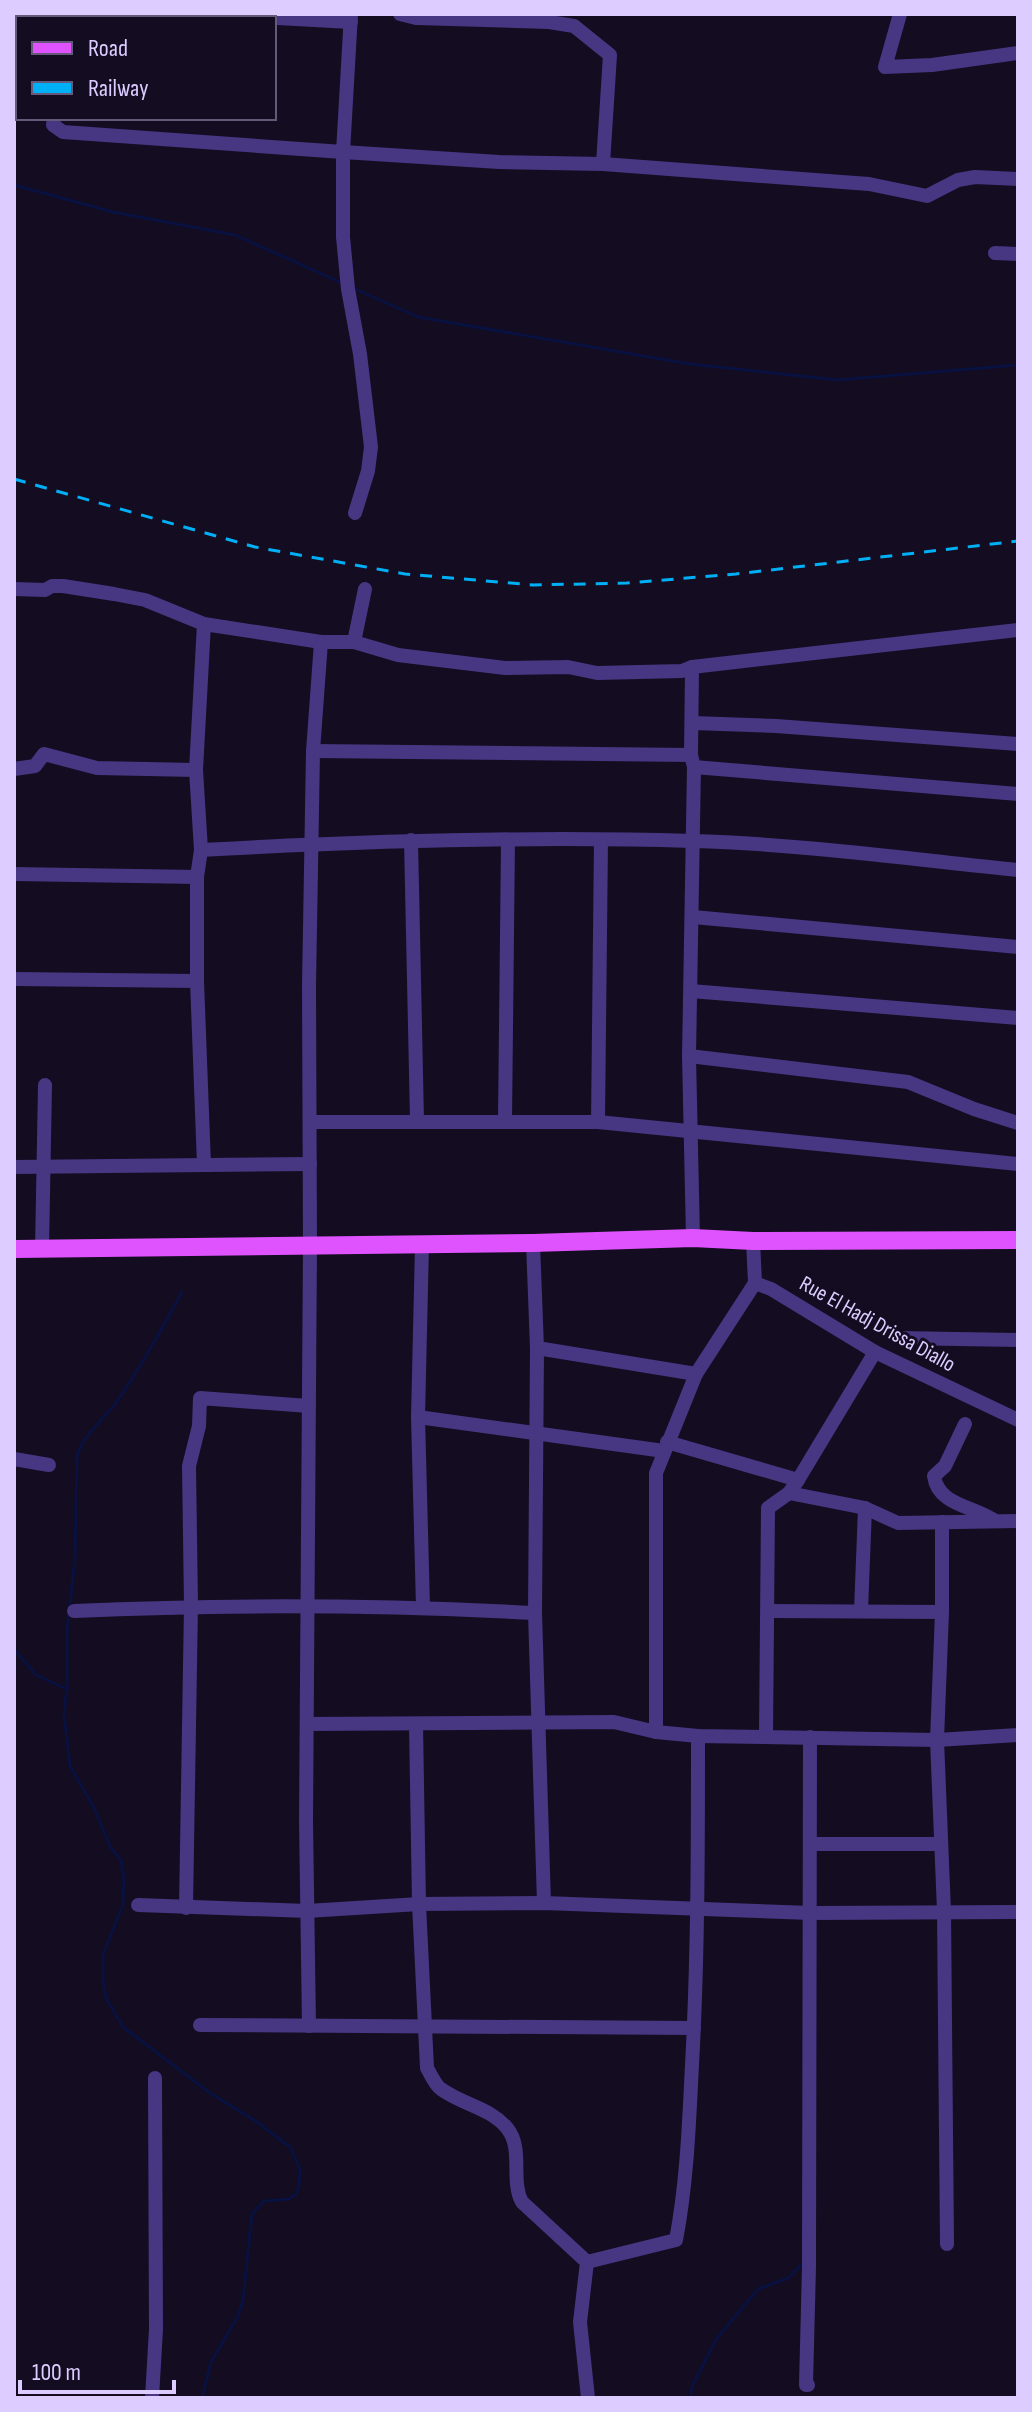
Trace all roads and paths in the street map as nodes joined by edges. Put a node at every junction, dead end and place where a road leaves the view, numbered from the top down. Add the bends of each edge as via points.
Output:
1 (201, 14) edge
2 (400, 14) edge
3 (900, 14) edge
4 (487, 17) edge
5 (351, 18) edge
6 (1018, 53) edge
7 (54, 120) edge
8 (343, 152) junction
9 (603, 164) junction
10 (1018, 179) edge
11 (995, 253) dead end
12 (1018, 254) edge
13 (355, 513) dead end
14 (14, 589) edge
15 (365, 589) dead end
16 (204, 624) junction
17 (1018, 630) edge
18 (321, 642) junction
19 (354, 642) junction
20 (692, 667) junction
21 (693, 723) junction
22 (1018, 744) edge
23 (313, 751) junction
24 (692, 761) junction
25 (14, 769) edge
26 (196, 770) junction
27 (1018, 794) edge
28 (411, 840) junction
29 (601, 840) junction
30 (508, 841) junction
31 (694, 841) junction
32 (311, 844) junction
33 (201, 850) junction
34 (1018, 870) edge
35 (14, 874) edge
36 (197, 877) junction
37 (693, 917) junction
38 (1018, 947) edge
39 (14, 979) edge
40 (197, 981) junction
41 (691, 991) junction
42 (1018, 1018) edge
43 (689, 1056) junction
44 (45, 1085) dead end
45 (417, 1120) junction
46 (505, 1121) junction
47 (311, 1122) junction
48 (598, 1122) junction
49 (1018, 1123) edge
50 (690, 1129) junction
51 (310, 1164) junction
52 (1018, 1164) edge
53 (204, 1165) junction
54 (14, 1167) edge
55 (44, 1168) junction
56 (693, 1238) junction
57 (1018, 1240) edge
58 (753, 1241) junction
59 (533, 1243) junction
60 (310, 1245) junction
61 (422, 1245) junction
62 (14, 1249) edge
63 (42, 1250) junction
64 (755, 1283) junction
65 (899, 1338) dead end
66 (1018, 1340) edge
67 (537, 1348) junction
68 (875, 1352) junction
69 (696, 1374) junction
70 (309, 1406) junction
71 (418, 1417) junction
72 (1018, 1420) edge
73 (965, 1424) dead end
74 (534, 1432) junction
75 (666, 1447) junction
76 (14, 1459) edge
77 (49, 1465) dead end
78 (794, 1487) junction
79 (865, 1508) junction
80 (995, 1521) junction
81 (1018, 1521) edge
82 (942, 1522) junction
83 (191, 1605) junction
84 (423, 1607) junction
85 (306, 1608) junction
86 (74, 1611) dead end
87 (769, 1611) junction
88 (861, 1611) junction
89 (942, 1612) junction
90 (535, 1613) junction
91 (537, 1722) junction
92 (307, 1724) junction
93 (416, 1724) junction
94 (656, 1732) junction
95 (766, 1735) junction
96 (1018, 1735) edge
97 (698, 1736) junction
98 (810, 1737) junction
99 (937, 1740) junction
100 (810, 1844) junction
101 (941, 1844) junction
102 (544, 1903) junction
103 (419, 1904) junction
104 (138, 1905) dead end
105 (186, 1908) junction
106 (698, 1909) junction
107 (307, 1911) junction
108 (944, 1911) junction
109 (1018, 1912) edge
110 (811, 1913) junction
111 (200, 2025) dead end
112 (309, 2026) junction
113 (425, 2027) junction
114 (694, 2028) junction
115 (155, 2078) dead end
116 (947, 2244) dead end
117 (587, 2262) junction
118 (808, 2385) dead end
119 (152, 2398) edge
120 (588, 2398) edge

1 - 5 street
2 - 4 street
3 - 6 street via 885,67
4 - 9 street via 574,26 610,55
5 - 8 street
7 - 8 street via 63,132
8 - 9 street
8 - 13 street via 343,237 371,447
9 - 10 street via 869,184 927,196 958,180
11 - 12 street
14 - 16 street via 63,586 145,600
15 - 19 street
16 - 18 street
16 - 26 street
17 - 20 street
18 - 19 street
18 - 23 street
19 - 20 street via 398,655 505,668 568,667 597,673
20 - 21 street
21 - 22 street
21 - 24 street
23 - 24 street
23 - 32 street
24 - 27 street
24 - 31 street
25 - 26 street via 35,766 44,754 97,768
26 - 33 street
28 - 30 street
28 - 32 street
28 - 45 street
29 - 30 street
29 - 31 street
29 - 48 street
30 - 46 street
31 - 34 street
31 - 37 street
32 - 33 street
32 - 47 street
33 - 36 street
35 - 36 street
36 - 40 street
37 - 38 street
37 - 41 street
39 - 40 street
40 - 53 street
41 - 42 street
41 - 43 street
43 - 49 street via 908,1082
43 - 50 street
44 - 55 street
45 - 46 street
45 - 47 street
46 - 48 street
47 - 51 street
48 - 50 street
50 - 52 street
50 - 56 street
51 - 53 street
51 - 60 street
53 - 55 street
54 - 55 street
55 - 63 street
56 - 58 main road
56 - 59 main road
57 - 58 main road
58 - 64 street
59 - 61 main road
59 - 67 street
60 - 61 main road
60 - 63 main road
60 - 70 street
61 - 71 street
62 - 63 main road
64 - 68 street, Rue El Hadj Drissa Diallo
64 - 69 street
65 - 66 street
67 - 69 street
67 - 74 street
68 - 72 street, Rue El Hadj Drissa Diallo
68 - 78 street
69 - 75 street
70 - 83 street via 200,1398 189,1466
70 - 85 street
71 - 74 street
71 - 84 street
73 - 80 street via 945,1466 934,1476 935,1484 951,1501
74 - 75 street
74 - 90 street
75 - 78 street
75 - 94 street via 656,1473
76 - 77 street
78 - 79 street
78 - 87 street via 768,1508
79 - 82 street via 898,1523
79 - 88 street
80 - 81 street
80 - 82 street
82 - 89 street
83 - 85 street
83 - 86 street
83 - 105 street
84 - 85 street
84 - 90 street
85 - 92 street
87 - 88 street
87 - 95 street
88 - 89 street
89 - 99 street
90 - 91 street
91 - 93 street
91 - 94 street via 614,1722
91 - 102 street
92 - 93 street
92 - 107 street
93 - 103 street
94 - 97 street
95 - 97 street
95 - 98 street
96 - 99 street
97 - 106 street
98 - 99 street
98 - 100 street
99 - 101 street
100 - 101 street
100 - 110 street
101 - 108 street
102 - 103 street
102 - 106 street
103 - 107 street
103 - 113 street
104 - 105 street
105 - 107 street
106 - 110 street
106 - 114 street
107 - 112 street
108 - 109 street
108 - 110 street
108 - 116 street
110 - 118 street
111 - 112 street
112 - 113 street
113 - 114 street
113 - 117 street via 427,2068 439,2088 492,2114 510,2131 522,2202
114 - 117 street via 688,2156 676,2240
115 - 119 street
117 - 120 street via 580,2322

